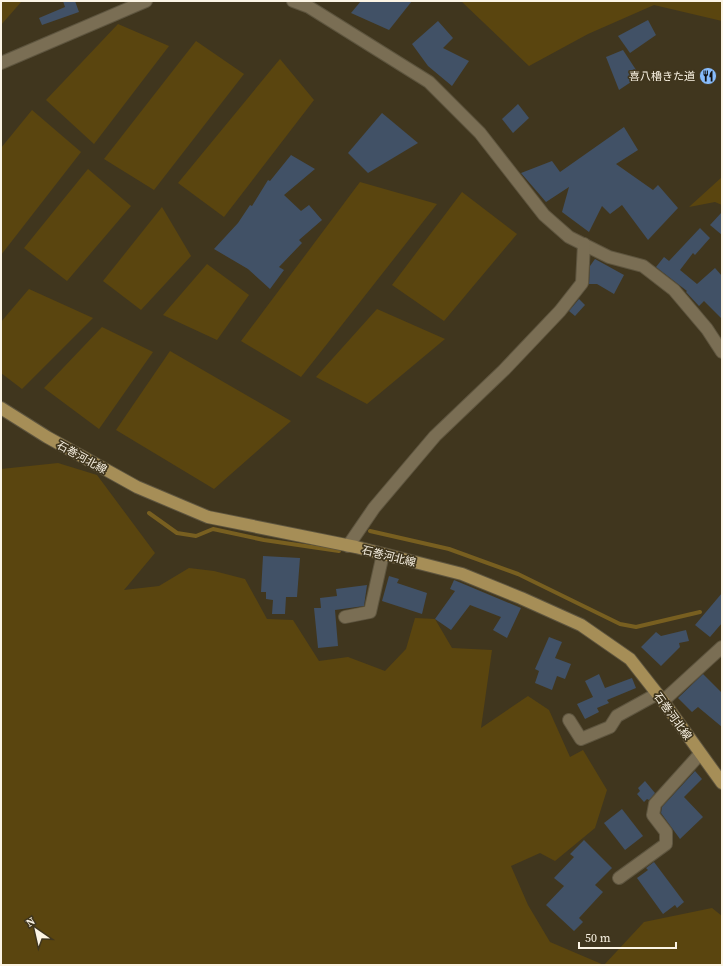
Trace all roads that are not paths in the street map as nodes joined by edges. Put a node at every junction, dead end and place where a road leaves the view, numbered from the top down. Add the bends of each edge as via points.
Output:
1 (146, 1) edge
2 (293, 1) edge
3 (1, 63) edge
4 (584, 244) junction
5 (722, 352) edge
6 (1, 408) edge
7 (348, 546) junction
8 (383, 554) junction
9 (345, 617) dead end
10 (722, 647) edge
11 (660, 698) junction
12 (569, 720) dead end
13 (700, 754) junction
14 (722, 783) edge
15 (619, 878) dead end

1 - 3 street
2 - 4 street via 309,7 429,82 480,133 544,216 569,237
4 - 5 street via 609,257 643,266 668,286 707,329
4 - 7 street via 582,283 560,311 504,370 434,436 374,508
6 - 7 main road, 石巻河北線 via 47,438 137,487 208,517
7 - 8 main road, 石巻河北線
8 - 9 street via 370,612
8 - 11 main road, 石巻河北線 via 462,574 581,625 630,659
10 - 11 street
11 - 12 street via 617,716 610,727 581,739
11 - 13 main road, 石巻河北線
13 - 14 main road, 石巻河北線
13 - 15 street via 655,804 653,815 666,832 666,844

